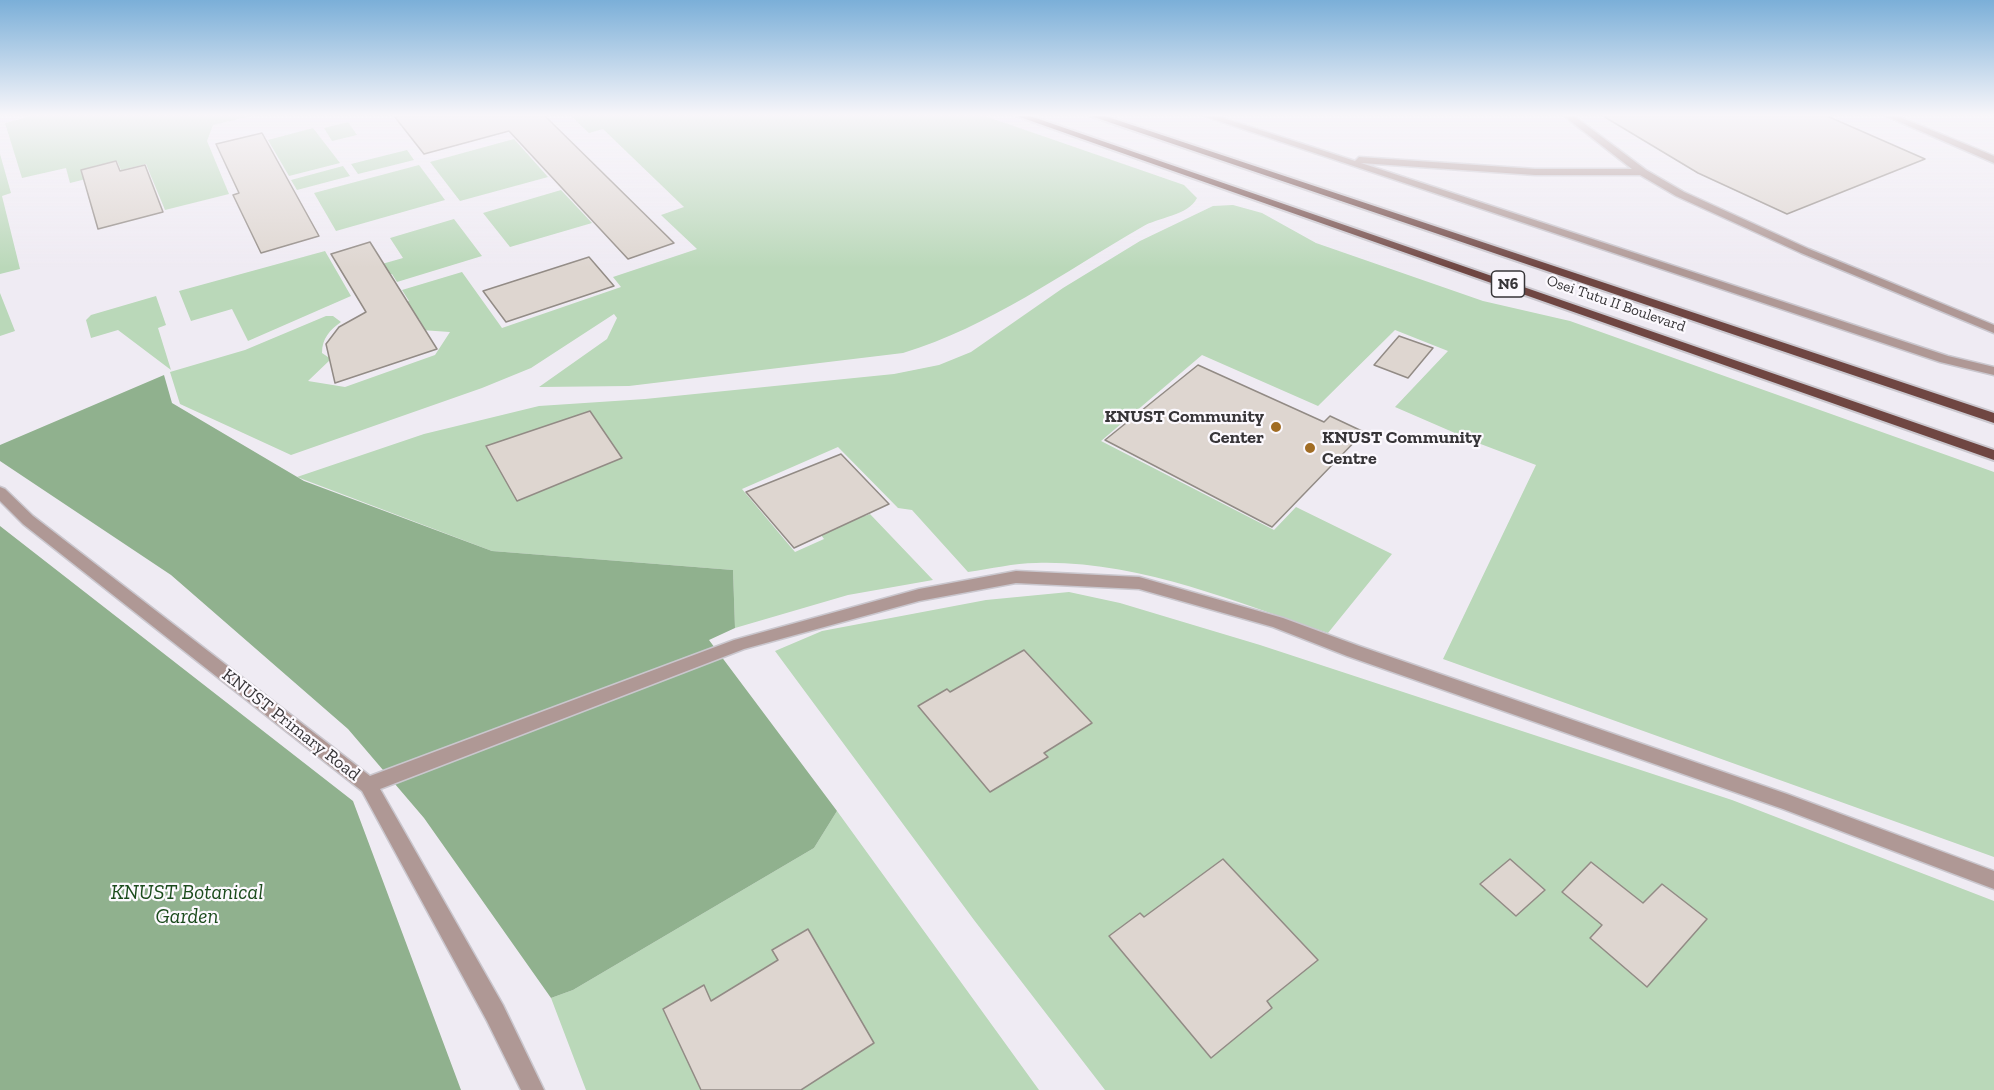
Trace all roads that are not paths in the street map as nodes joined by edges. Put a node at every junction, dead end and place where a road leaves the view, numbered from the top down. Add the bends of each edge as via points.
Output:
1 (1168, 167) edge
2 (1247, 167) edge
3 (1365, 167) edge
4 (1460, 167) edge
5 (1635, 167) edge
6 (1642, 172) junction
7 (1994, 329) edge
8 (1994, 371) edge
9 (1994, 418) edge
10 (1994, 455) edge
11 (0, 492) edge
12 (368, 785) junction
13 (1994, 880) edge
14 (533, 1090) edge

1 - 10 highway, Osei Tutu II Boulevard / N6
2 - 9 highway, Osei Tutu II Boulevard / N6
3 - 8 street via 1455,200 1944,360
4 - 6 street via 1535,172
5 - 6 street
6 - 7 street via 1720,213
11 - 12 street, KNUST Primary Road via 28,520
12 - 13 street via 740,644 808,624 919,595 1016,577 1139,583 1277,622 1787,802
12 - 14 street, KNUST Primary Road via 495,1013

